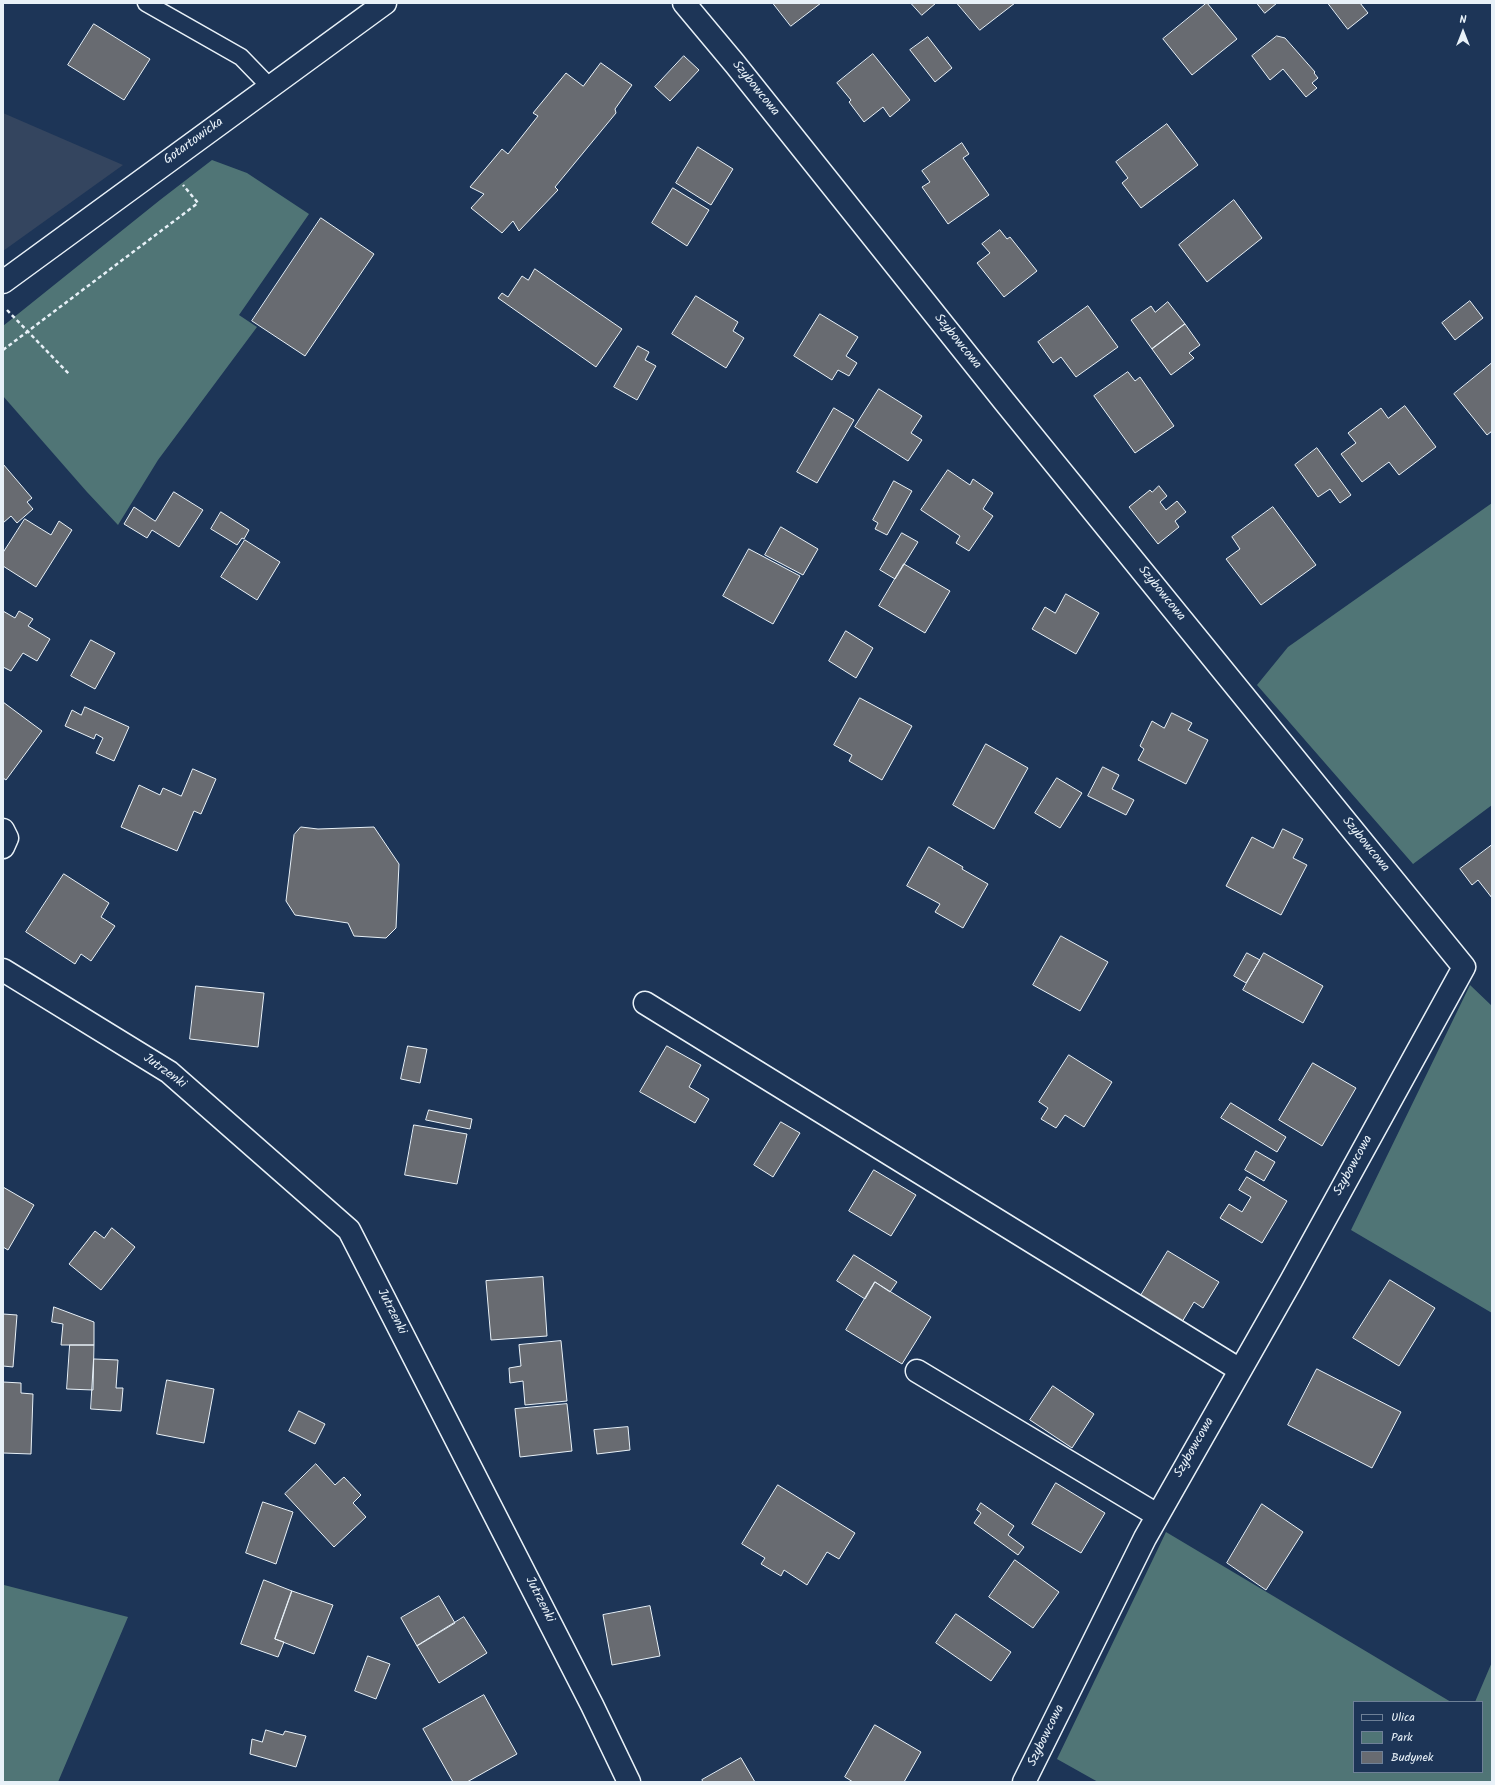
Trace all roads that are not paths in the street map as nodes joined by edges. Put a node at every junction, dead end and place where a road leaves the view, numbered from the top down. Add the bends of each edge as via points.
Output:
1 (146, 3) edge
2 (385, 3) edge
3 (684, 3) edge
4 (270, 86) junction
5 (3, 282) edge
6 (3, 830) edge
7 (3, 847) edge
8 (3, 970) edge
9 (645, 1003) dead end
10 (1240, 1370) junction
11 (917, 1371) dead end
12 (1157, 1515) junction
13 (629, 1782) edge
14 (1024, 1782) edge

1 - 4 lane via 241,57
2 - 4 street, Gotartowicka
3 - 10 street, Szybowcowa via 1464,967
4 - 5 street, Gotartowicka
6 - 7 street via 7,838
8 - 13 street, Jutrzenki via 169,1072 349,1230
9 - 10 street
10 - 12 street, Szybowcowa
11 - 12 street
12 - 14 street, Szybowcowa

